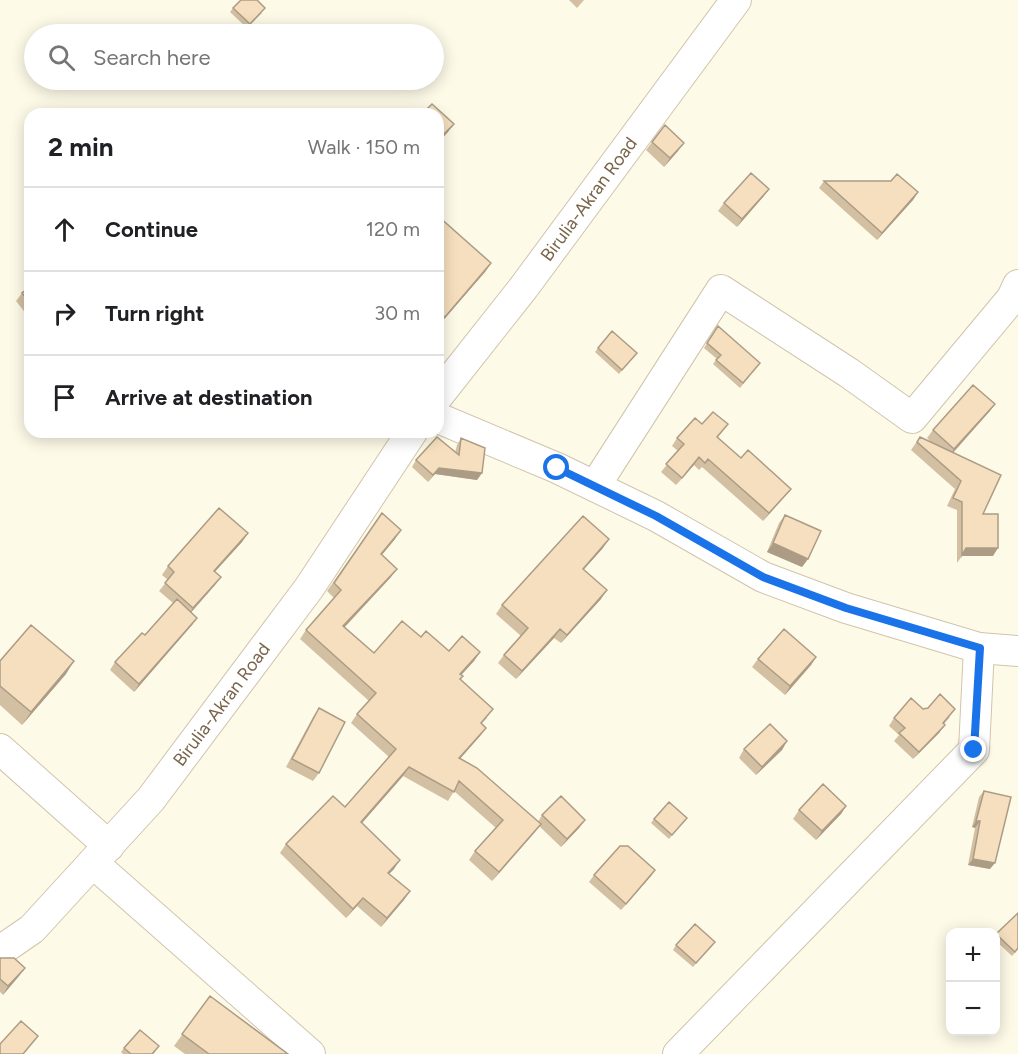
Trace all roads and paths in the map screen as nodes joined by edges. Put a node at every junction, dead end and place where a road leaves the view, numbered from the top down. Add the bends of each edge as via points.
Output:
1 (736, 0) edge
2 (1018, 285) edge
3 (444, 388) edge
4 (444, 421) edge
5 (408, 438) edge
6 (595, 486) junction
7 (980, 648) junction
8 (1018, 651) edge
9 (0, 749) edge
10 (101, 854) junction
11 (0, 951) edge
12 (310, 1054) edge
13 (678, 1054) edge

1 - 3 street, Birulia-Akran Road via 524,287
2 - 6 street via 1012,298 912,417 721,290
4 - 6 street
5 - 10 street, Birulia-Akran Road via 309,588 152,799
6 - 7 street via 763,577 846,608
7 - 8 street
7 - 13 street via 974,750
9 - 10 street
10 - 11 street, Birulia-Akran Road via 32,929
10 - 12 street

